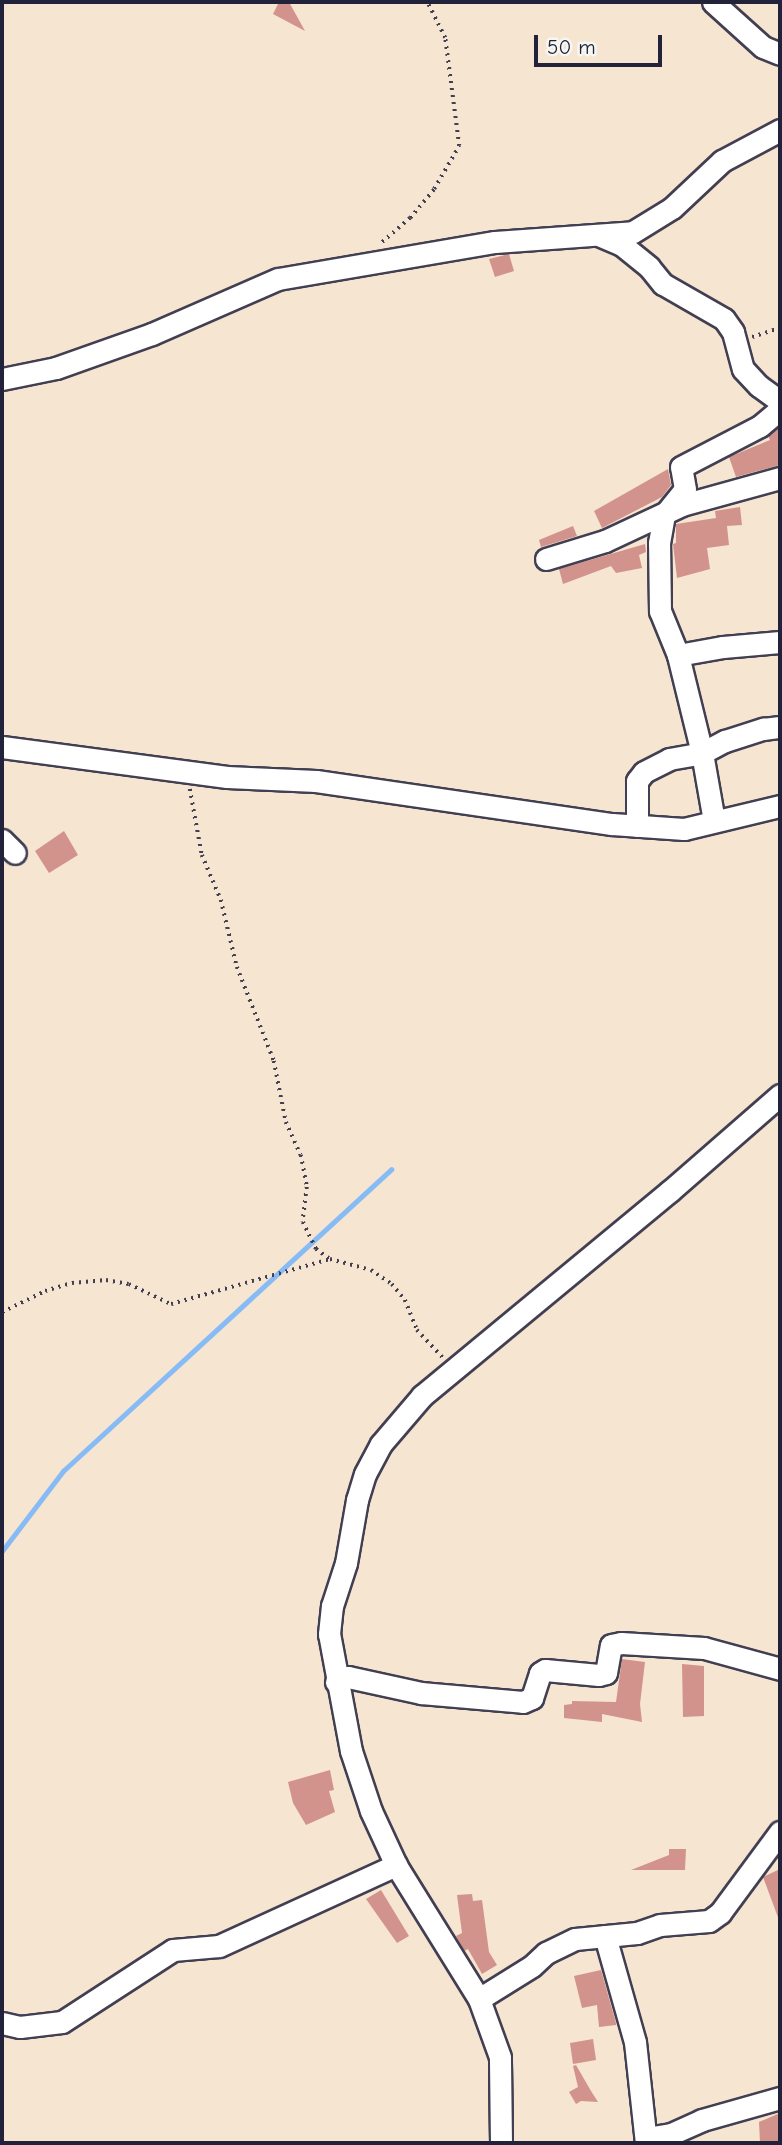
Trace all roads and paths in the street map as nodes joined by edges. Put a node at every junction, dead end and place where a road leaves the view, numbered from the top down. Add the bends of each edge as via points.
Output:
1 (427, 2) edge
2 (713, 2) edge
3 (780, 54) edge
4 (780, 130) edge
5 (601, 236) junction
6 (374, 261) junction
7 (780, 328) edge
8 (735, 348) junction
9 (2, 379) edge
10 (780, 401) edge
11 (780, 410) edge
12 (780, 478) edge
13 (664, 515) junction
14 (546, 559) dead end
15 (780, 642) edge
16 (678, 655) junction
17 (780, 727) edge
18 (2, 747) edge
19 (702, 753) junction
20 (180, 772) junction
21 (780, 806) edge
22 (714, 821) junction
23 (637, 826) junction
24 (780, 1094) edge
25 (330, 1259) junction
26 (2, 1312) edge
27 (454, 1369) junction
28 (780, 1670) edge
29 (336, 1682) junction
30 (780, 1832) edge
31 (396, 1865) junction
32 (604, 1936) junction
33 (479, 1998) junction
34 (2, 2023) edge
35 (780, 2098) edge
36 (646, 2141) edge
37 (501, 2143) edge

1 - 6 path via 445,38 459,146 434,189 373,253
2 - 3 street via 763,47
4 - 5 street via 722,161 672,208 633,232
5 - 6 street via 495,242
5 - 8 street via 622,245 663,285 724,319
6 - 9 street via 278,279 152,334 56,368
7 - 8 path
8 - 10 street via 749,377
11 - 13 street via 760,426 681,467 684,489
12 - 13 street via 682,505
13 - 14 street via 605,541
13 - 16 street via 659,543 660,611
15 - 16 street
16 - 19 street
17 - 19 street via 724,741
18 - 20 street
19 - 22 street
19 - 23 street via 669,759 644,772 637,781
20 - 23 street via 317,781
20 - 25 path via 191,791 202,855 221,900 237,967 274,1061 286,1122 299,1146 307,1187 303,1222 316,1249
21 - 22 street
22 - 23 street via 684,829
24 - 27 street
25 - 26 path via 170,1304 129,1284 106,1280 45,1291
25 - 27 path via 354,1263 392,1284 405,1300 416,1330
27 - 29 street via 422,1396 381,1444 365,1474 332,1606 329,1634
28 - 29 street via 704,1648 621,1643 611,1645 606,1673 545,1670 532,1698 523,1702 421,1693 348,1677
29 - 31 street via 351,1751
30 - 32 street via 720,1913 709,1921
31 - 33 street
31 - 34 street via 219,1946 173,1950 62,2022 20,2027
32 - 33 street via 564,1944
32 - 36 street via 635,2042
33 - 37 street via 500,2057
35 - 36 street

